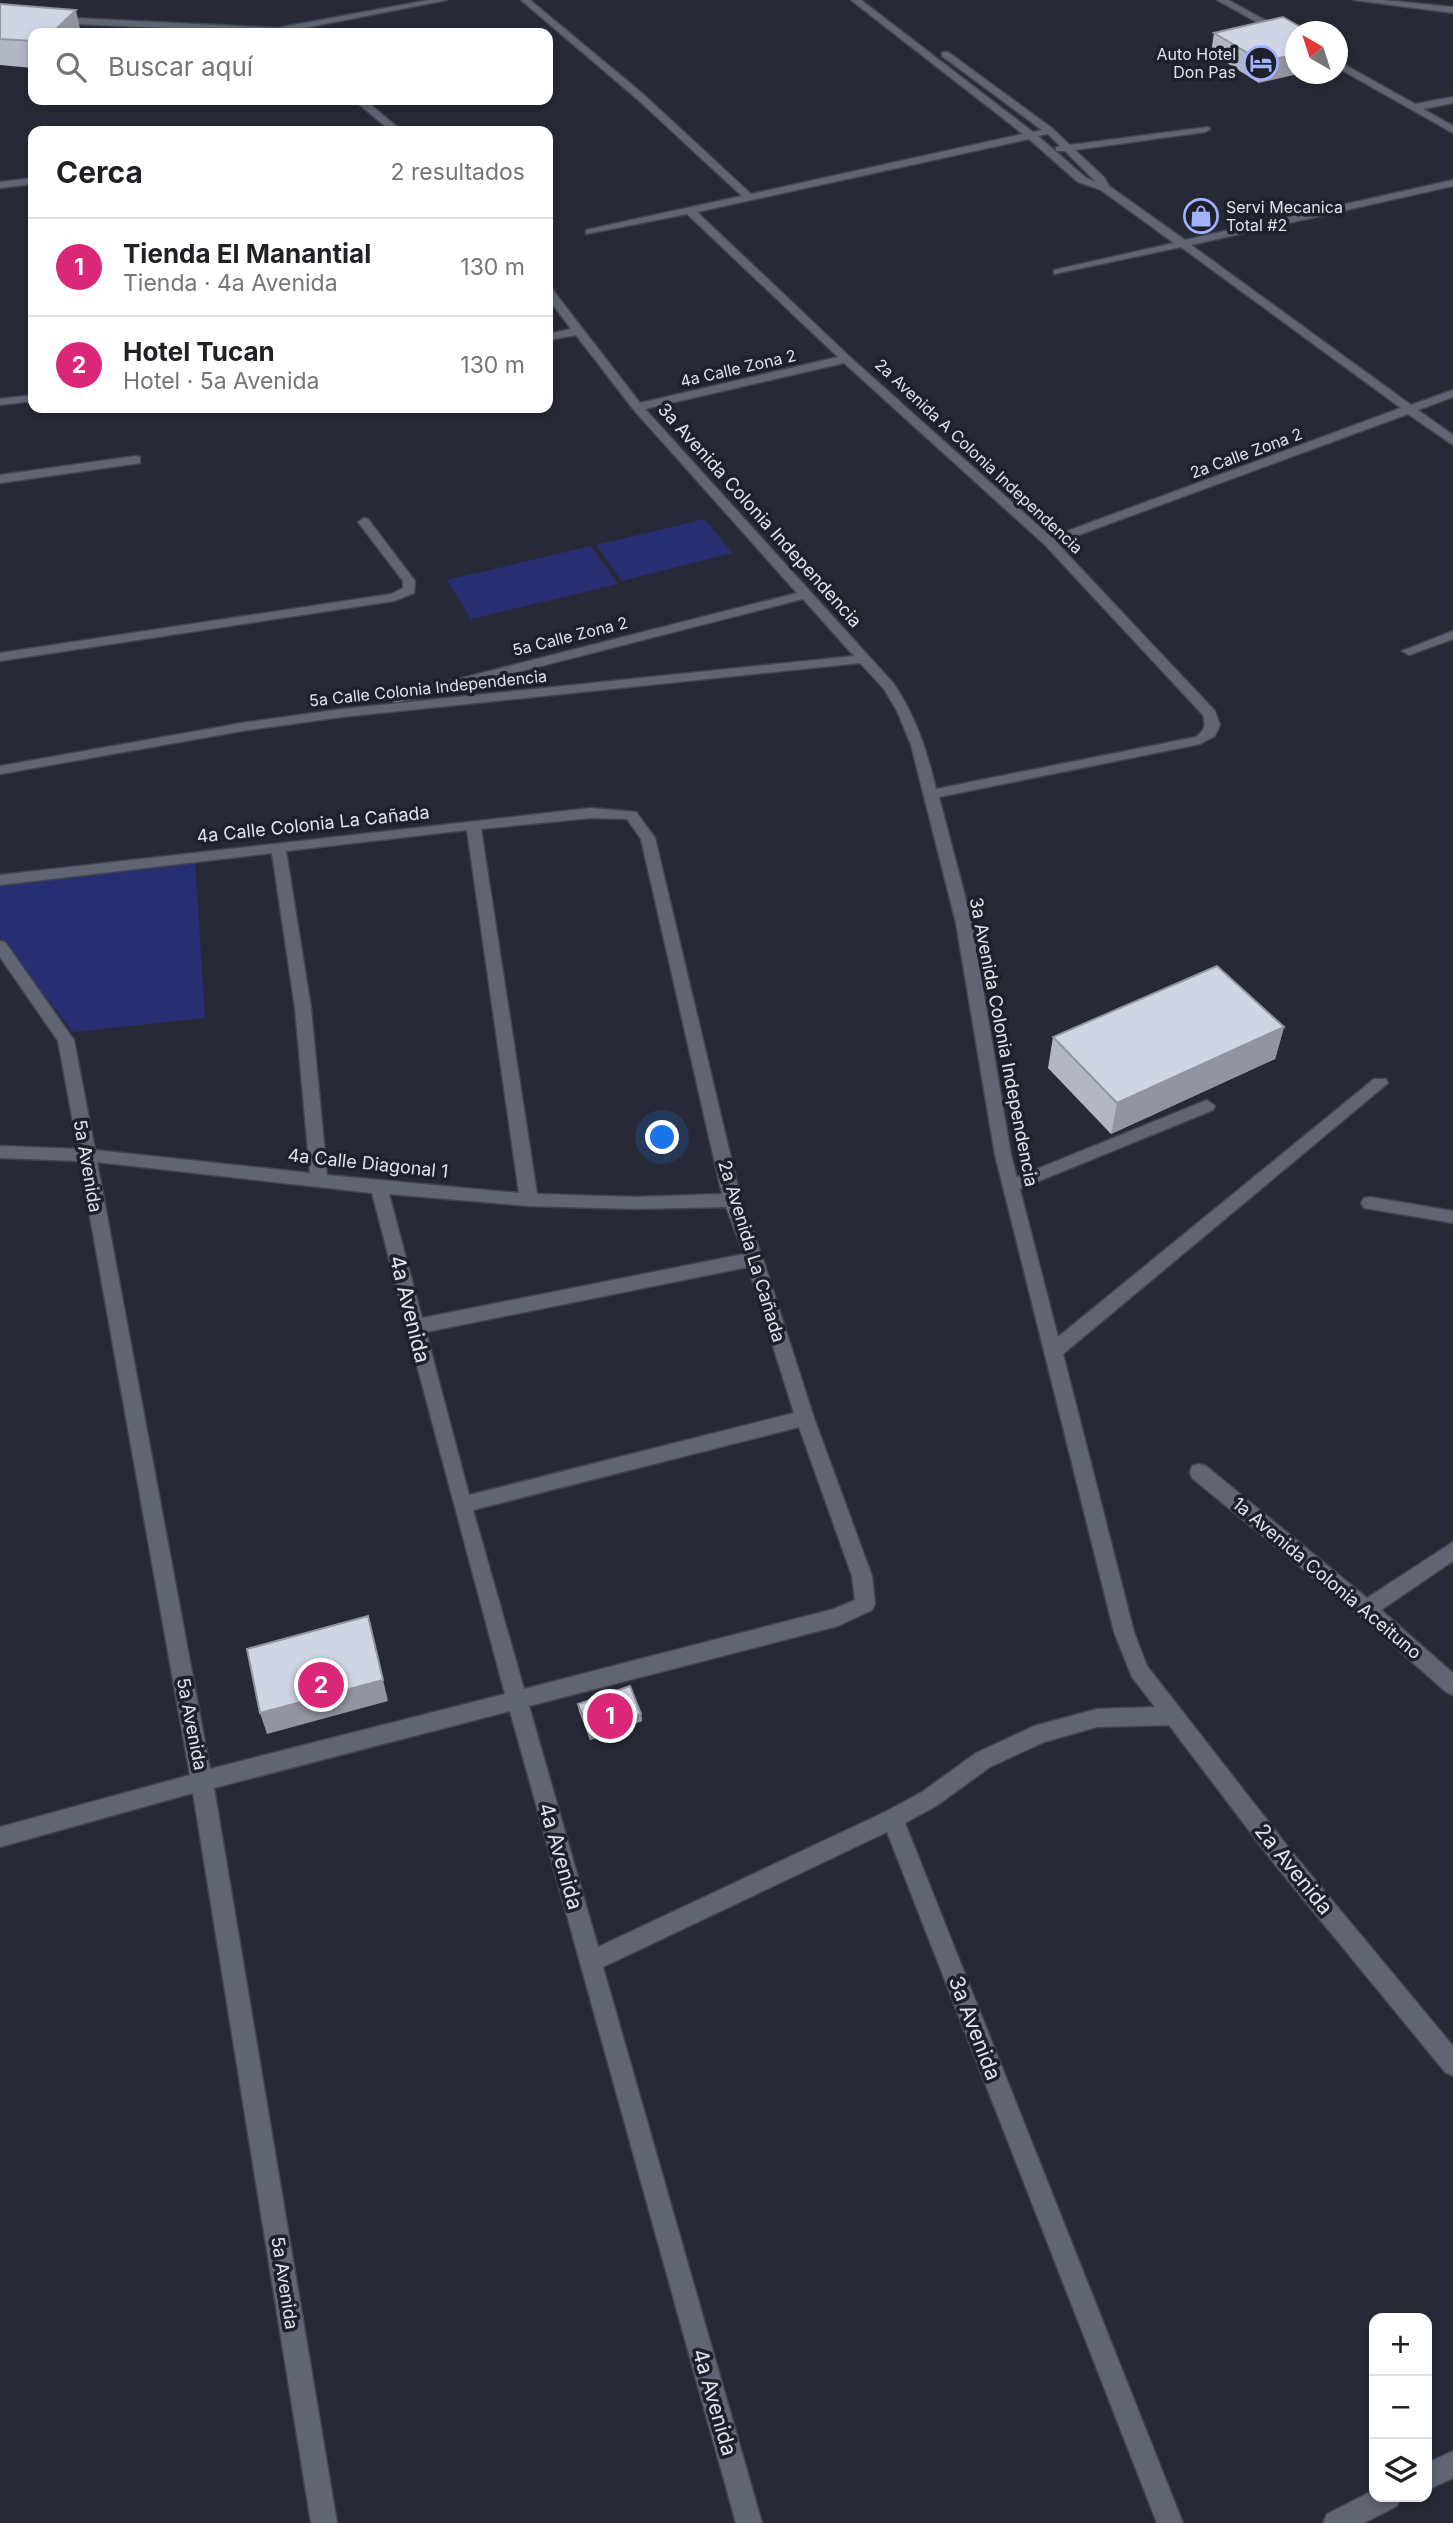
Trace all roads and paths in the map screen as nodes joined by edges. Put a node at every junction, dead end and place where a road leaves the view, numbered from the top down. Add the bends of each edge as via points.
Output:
1 (443, 0) edge
2 (525, 0) edge
3 (855, 0) edge
4 (872, 0) edge
5 (1221, 0) edge
6 (1358, 0) edge
7 (424, 2) edge
8 (1453, 10) edge
9 (42, 19) edge
10 (206, 28) edge
11 (298, 28) edge
12 (917, 33) dead end
13 (1285, 35) edge
14 (939, 49) dead end
15 (1348, 70) edge
16 (1453, 100) edge
17 (365, 105) edge
18 (1416, 107) junction
19 (391, 126) edge
20 (1205, 129) dead end
21 (1453, 130) edge
22 (1050, 131) junction
23 (1032, 136) junction
24 (1068, 148) junction
25 (1049, 150) junction
26 (28, 182) edge
27 (1453, 183) edge
28 (0, 185) edge
29 (1105, 188) junction
30 (750, 198) junction
31 (691, 212) junction
32 (590, 232) dead end
33 (1181, 243) junction
34 (1058, 272) dead end
35 (553, 298) edge
36 (578, 331) junction
37 (553, 336) edge
38 (846, 359) junction
39 (1453, 393) edge
40 (28, 399) edge
41 (0, 402) edge
42 (637, 407) junction
43 (1410, 411) junction
44 (1453, 441) edge
45 (136, 460) dead end
46 (0, 479) edge
47 (364, 522) dead end
48 (1049, 542) junction
49 (807, 594) junction
50 (1453, 635) edge
51 (1409, 651) dead end
52 (0, 657) edge
53 (863, 659) junction
54 (342, 713) junction
55 (0, 770) edge
56 (929, 795) junction
57 (631, 815) joint
58 (473, 825) junction
59 (278, 847) junction
60 (0, 880) edge
61 (0, 946) edge
62 (1380, 1083) dead end
63 (1207, 1106) dead end
64 (0, 1152) edge
65 (86, 1154) junction
66 (318, 1178) junction
67 (1011, 1186) junction
68 (379, 1187) junction
69 (529, 1200) junction
70 (732, 1200) junction
71 (1370, 1203) dead end
72 (1453, 1217) edge
73 (754, 1259) junction
74 (413, 1327) junction
75 (1053, 1352) junction
76 (805, 1418) junction
77 (1199, 1472) dead end
78 (462, 1505) junction
79 (1453, 1550) edge
80 (1366, 1609) junction
81 (1139, 1671) joint
82 (1453, 1686) edge
83 (517, 1699) junction
84 (1174, 1716) junction
85 (202, 1781) junction
86 (893, 1819) junction
87 (0, 1837) edge
88 (591, 1961) junction
89 (1453, 2064) edge
90 (1453, 2464) edge
91 (1432, 2474) edge
92 (1378, 2502) edge
93 (324, 2523) edge
94 (749, 2523) edge
95 (1170, 2523) edge
96 (1336, 2523) edge

1 - 7 street
2 - 30 street via 594,56
3 - 23 street
4 - 12 street
5 - 13 street
6 - 8 street
7 - 11 street
9 - 10 street
14 - 22 street
15 - 18 street
16 - 18 street
17 - 19 street
18 - 21 street
20 - 24 street
22 - 23 street
22 - 24 street
23 - 25 street
23 - 30 street
24 - 25 street
24 - 29 street
25 - 29 street via 1082,180
26 - 28 street
27 - 33 street
29 - 33 street
30 - 31 street
31 - 32 street
31 - 38 street, 2a Avenida A Colonia Independencia
33 - 34 street
33 - 43 street
35 - 36 street, 3a Avenida Colonia Independencia
36 - 37 street
36 - 42 street, 3a Avenida Colonia Independencia
38 - 42 street, 4a Calle Zona 2
38 - 48 street, 2a Avenida A Colonia Independencia
39 - 43 street, 2a Calle Zona 2
40 - 41 street
42 - 49 street, 3a Avenida Colonia Independencia
43 - 44 street
43 - 48 street, 2a Calle Zona 2
45 - 46 street
47 - 52 street via 408,581 409,590 394,597
48 - 56 street, 2a Avenida A Colonia Independencia via 1210,714 1210,733 1200,740
49 - 53 street, 3a Avenida Colonia Independencia
49 - 54 street, 5a Calle Zona 2
50 - 51 street
53 - 54 street, 5a Calle Colonia Independencia
53 - 56 street, 3a Avenida Colonia Independencia via 904,711 918,745
54 - 55 street, 5a Calle Colonia Independencia
56 - 67 street, 3a Avenida Colonia Independencia via 964,923
57 - 58 street, 4a Calle Colonia La Cañada via 591,813
57 - 70 street, 2a Avenida La Cañada via 648,838
58 - 59 street, 4a Calle Colonia La Cañada
58 - 69 street
59 - 60 street, 4a Calle Colonia La Cañada
59 - 66 street via 303,1008
61 - 65 street, 5a Avenida via 66,1040
62 - 75 street
63 - 67 street
64 - 65 street, 4a Calle Diagonal 1
65 - 66 street, 4a Calle Diagonal 1
65 - 85 street, 5a Avenida
66 - 68 street, 4a Calle Diagonal 1
67 - 75 street, 3a Avenida Colonia Independencia
68 - 69 street, 4a Calle Diagonal 1
68 - 74 street, 4a Avenida
69 - 70 street, 4a Calle Diagonal 1
70 - 73 street, 2a Avenida La Cañada
71 - 72 street
73 - 74 street
73 - 76 street, 2a Avenida La Cañada
74 - 78 street, 4a Avenida
75 - 81 street, 3a Avenida Colonia Independencia via 1124,1632
76 - 78 street
76 - 83 street, 2a Avenida La Cañada via 862,1576 865,1604 838,1616
77 - 80 street, 1a Avenida Colonia Aceituno
78 - 83 street, 4a Avenida
79 - 80 street
80 - 82 street, 1a Avenida Colonia Aceituno
81 - 84 street, 2a Avenida
83 - 85 street
83 - 88 street, 4a Avenida
84 - 86 street via 1097,1718 1041,1733 983,1760
84 - 89 street, 2a Avenida via 1284,1859
85 - 87 street
85 - 93 street, 5a Avenida
86 - 88 street
86 - 95 street, 3a Avenida
88 - 94 street, 4a Avenida
90 - 91 street
92 - 96 street

